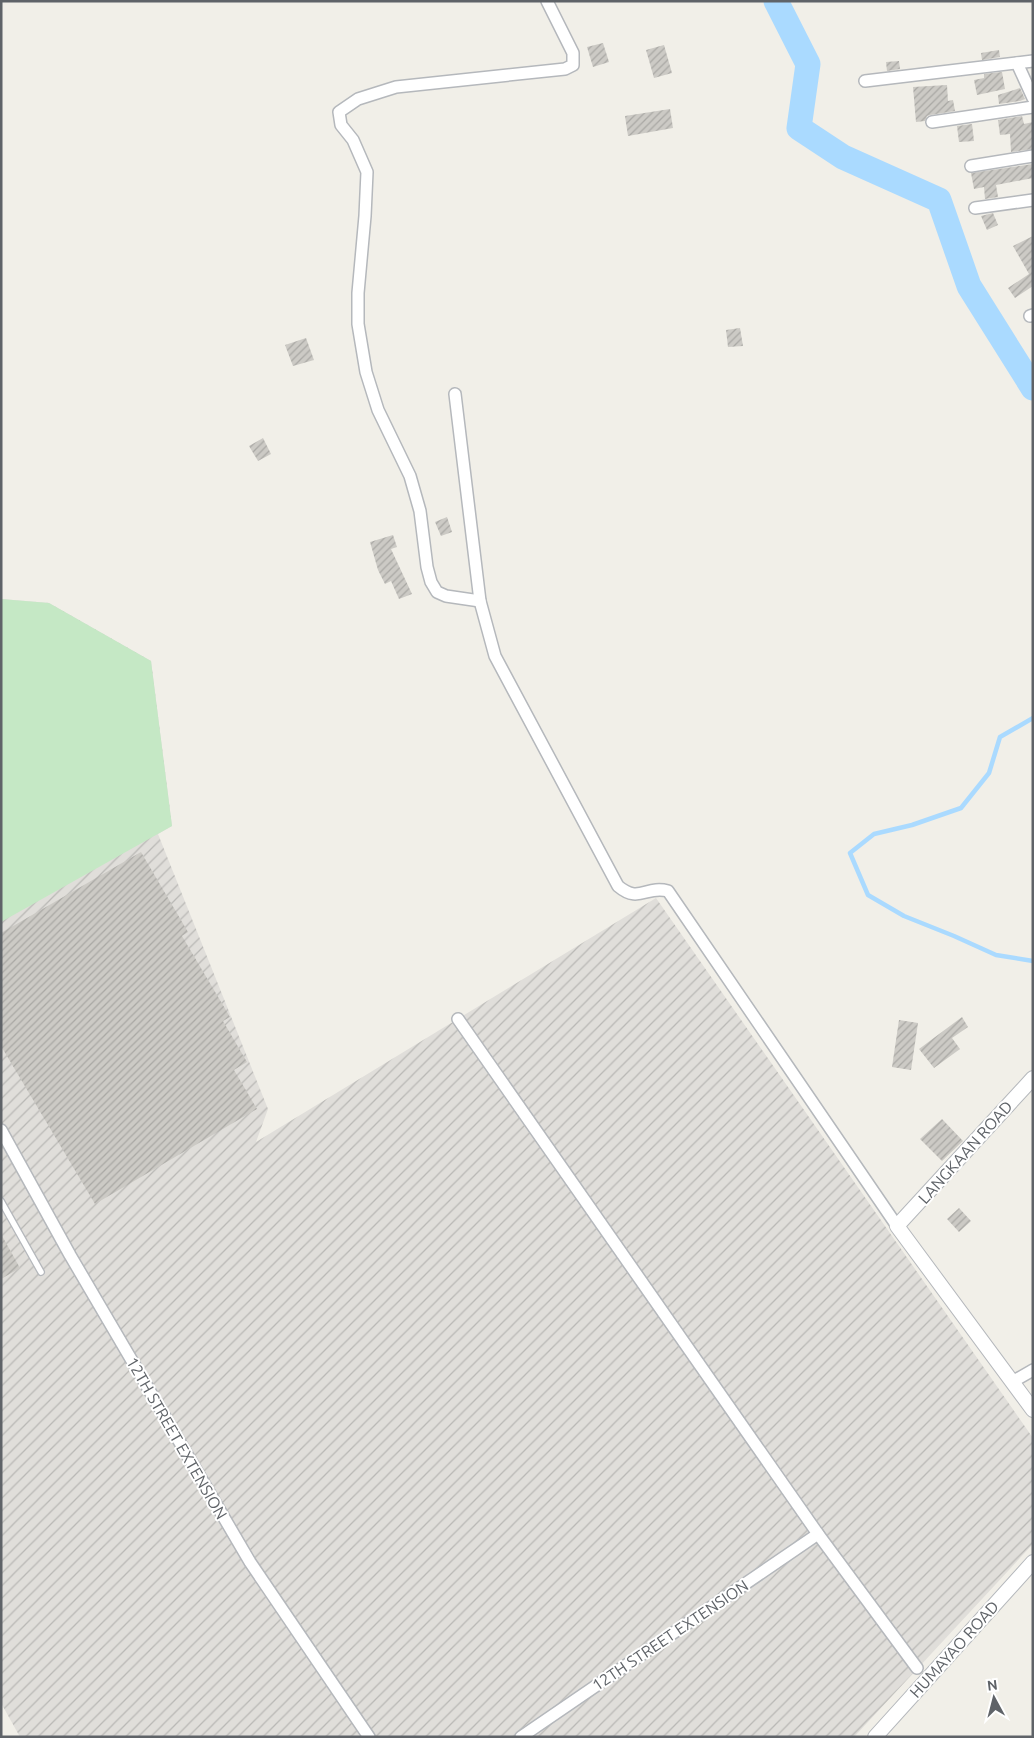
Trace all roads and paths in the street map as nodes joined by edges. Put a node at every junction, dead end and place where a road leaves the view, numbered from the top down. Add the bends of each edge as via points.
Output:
1 (547, 1) edge
2 (1033, 61) edge
3 (1017, 62) junction
4 (865, 81) dead end
5 (1033, 98) edge
6 (1033, 107) edge
7 (932, 122) dead end
8 (1033, 156) edge
9 (971, 166) dead end
10 (1033, 200) edge
11 (975, 208) dead end
12 (454, 394) dead end
13 (480, 601) junction
14 (458, 1019) dead end
15 (1033, 1078) edge
16 (2, 1135) edge
17 (1, 1200) edge
18 (897, 1226) junction
19 (41, 1272) dead end
20 (1033, 1370) edge
21 (1012, 1382) junction
22 (1033, 1410) edge
23 (818, 1534) junction
24 (1033, 1562) edge
25 (918, 1668) dead end
26 (369, 1737) edge
27 (521, 1737) edge
28 (875, 1737) edge

1 - 13 street via 573,53 573,65 565,69 396,87 358,99 339,112 341,125 353,140 367,172 358,293 358,324 366,372 378,410 410,476 420,511 431,582 436,592 446,596
2 - 3 street
3 - 4 street
3 - 5 street
6 - 7 street
8 - 9 street
10 - 11 street
12 - 13 street
13 - 18 street via 495,656 618,886 626,893 639,895 660,889 668,892
14 - 23 street
15 - 18 street, LANGKAAN ROAD
16 - 26 street, 12TH STREET EXTENSION via 250,1562
17 - 19 lane
18 - 21 street
20 - 21 street
21 - 22 street
23 - 25 street
23 - 27 street, 12TH STREET EXTENSION
24 - 28 street, HUMAYAO ROAD

